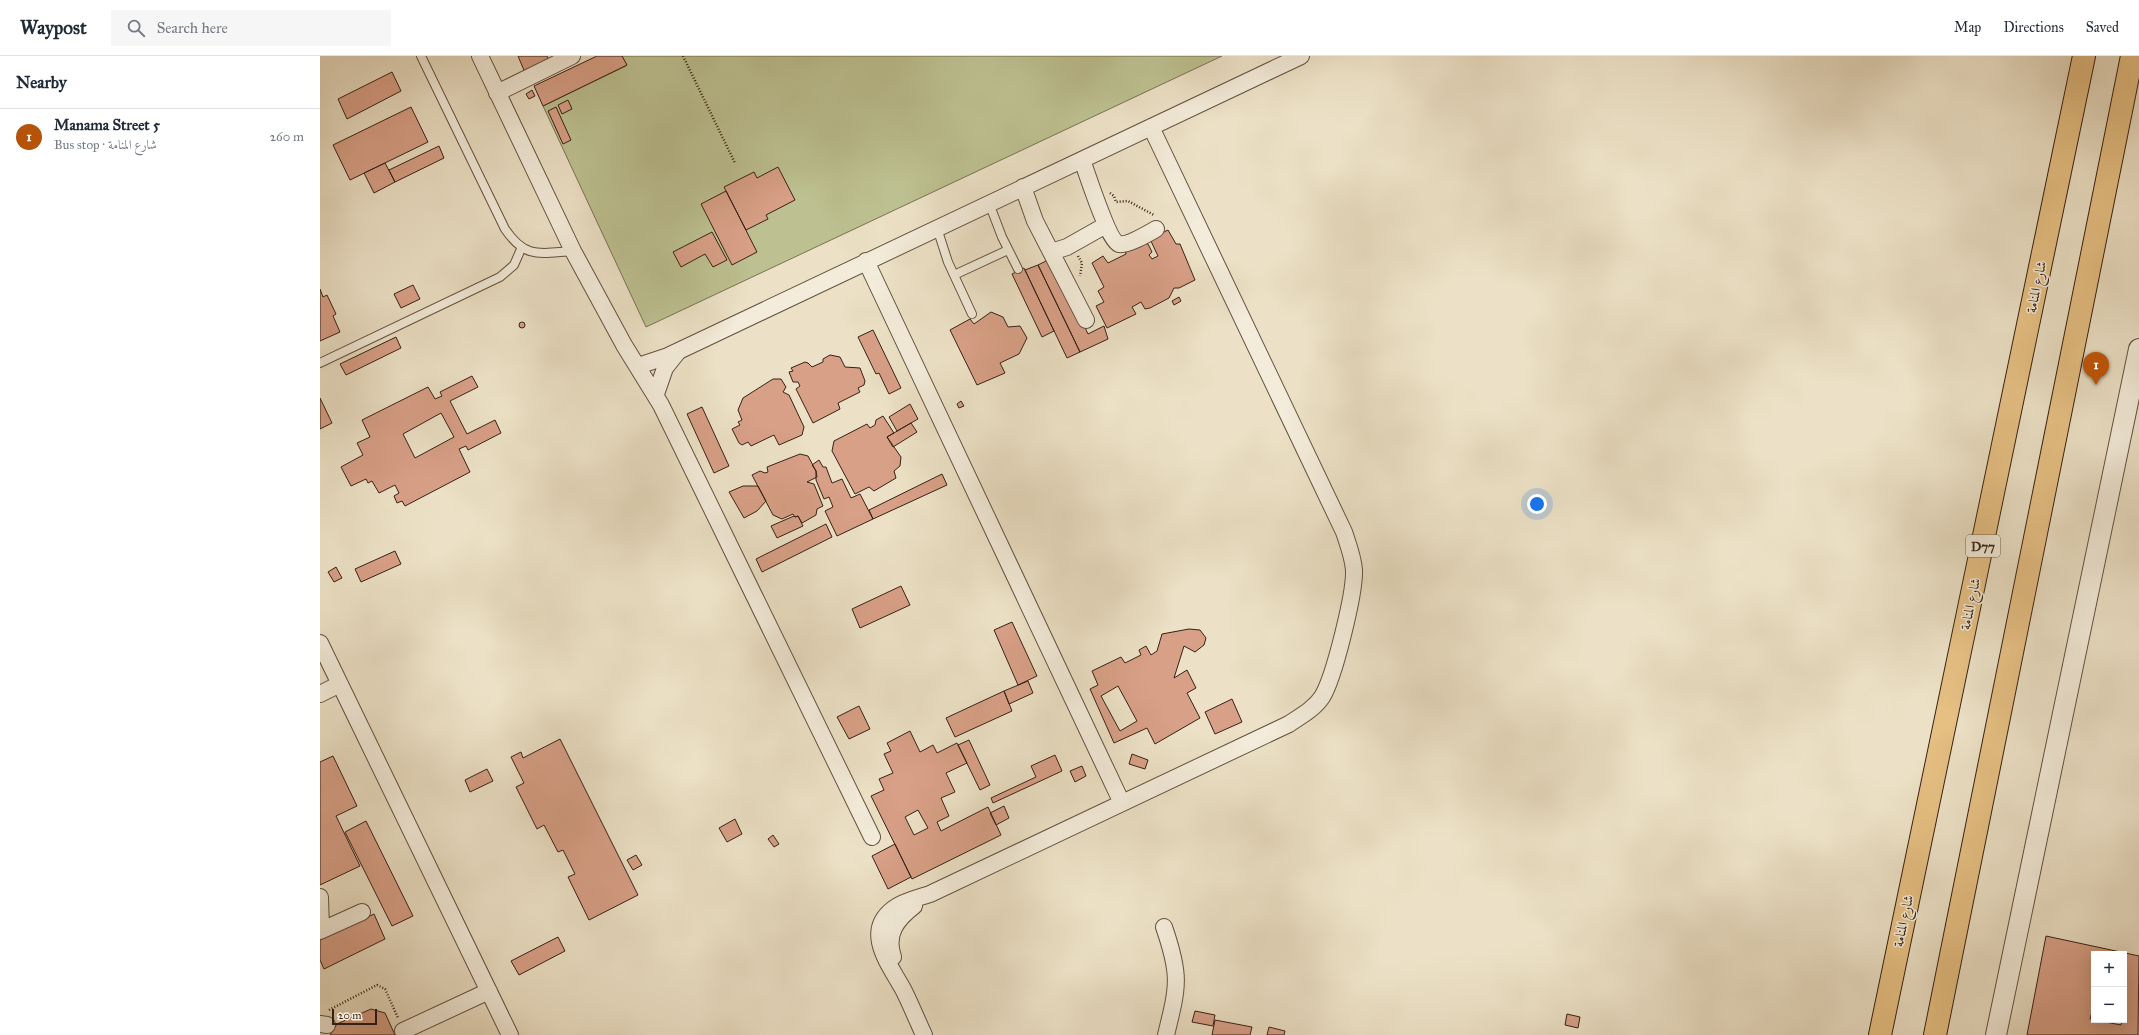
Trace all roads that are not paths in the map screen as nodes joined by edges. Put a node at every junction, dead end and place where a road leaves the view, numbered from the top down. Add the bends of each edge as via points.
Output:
1 (422, 56) edge
2 (480, 56) edge
3 (1301, 56) edge
4 (2084, 56) edge
5 (2132, 56) edge
6 (562, 58) edge
7 (497, 93) junction
8 (1151, 127) junction
9 (1082, 160) junction
10 (1023, 187) junction
11 (989, 203) junction
12 (1106, 225) junction
13 (937, 228) junction
14 (1156, 229) road end
15 (520, 248) junction
16 (573, 250) junction
17 (1008, 250) junction
18 (1051, 252) junction
19 (866, 261) junction
20 (1018, 269) dead end
21 (954, 275) junction
22 (972, 314) dead end
23 (1086, 320) dead end
24 (2139, 349) edge
25 (678, 352) junction
26 (320, 363) edge
27 (638, 366) junction
28 (656, 394) junction
29 (320, 643) edge
30 (340, 684) junction
31 (320, 694) edge
32 (1121, 801) junction
33 (872, 837) dead end
34 (320, 897) edge
35 (362, 912) dead end
36 (1164, 927) dead end
37 (321, 931) edge
38 (489, 991) junction
39 (424, 1029) edge
40 (403, 1031) road end
41 (1997, 1034) edge
42 (510, 1035) edge
43 (924, 1035) edge
44 (1166, 1035) edge
45 (1880, 1035) edge
46 (1935, 1035) edge

1 - 15 lane via 505,229
2 - 7 street
3 - 8 street
4 - 45 main road, شارع المنامة / D77
5 - 46 main road
6 - 7 street
7 - 16 street
8 - 9 street
8 - 32 street via 1344,532 1354,570 1352,589 1330,682 1321,698 1306,714
9 - 10 street
9 - 12 street
10 - 11 street
10 - 18 street via 1035,221
11 - 13 street
11 - 17 lane
12 - 14 street via 1115,241 1123,244
12 - 18 street via 1067,247
13 - 19 street
13 - 21 lane
15 - 16 lane via 537,253
15 - 26 lane via 514,265 500,277
16 - 27 street
17 - 20 lane
17 - 21 lane
18 - 23 street
19 - 25 street
19 - 32 street
21 - 22 lane
24 - 41 street
25 - 27 street
25 - 28 street via 665,368
27 - 28 street
28 - 33 street
29 - 30 street
30 - 31 street
30 - 38 street
32 - 43 street via 892,910 879,933 882,950
34 - 37 street
35 - 37 street
36 - 44 street via 1176,962 1178,978
38 - 39 street
38 - 42 street
39 - 40 street

